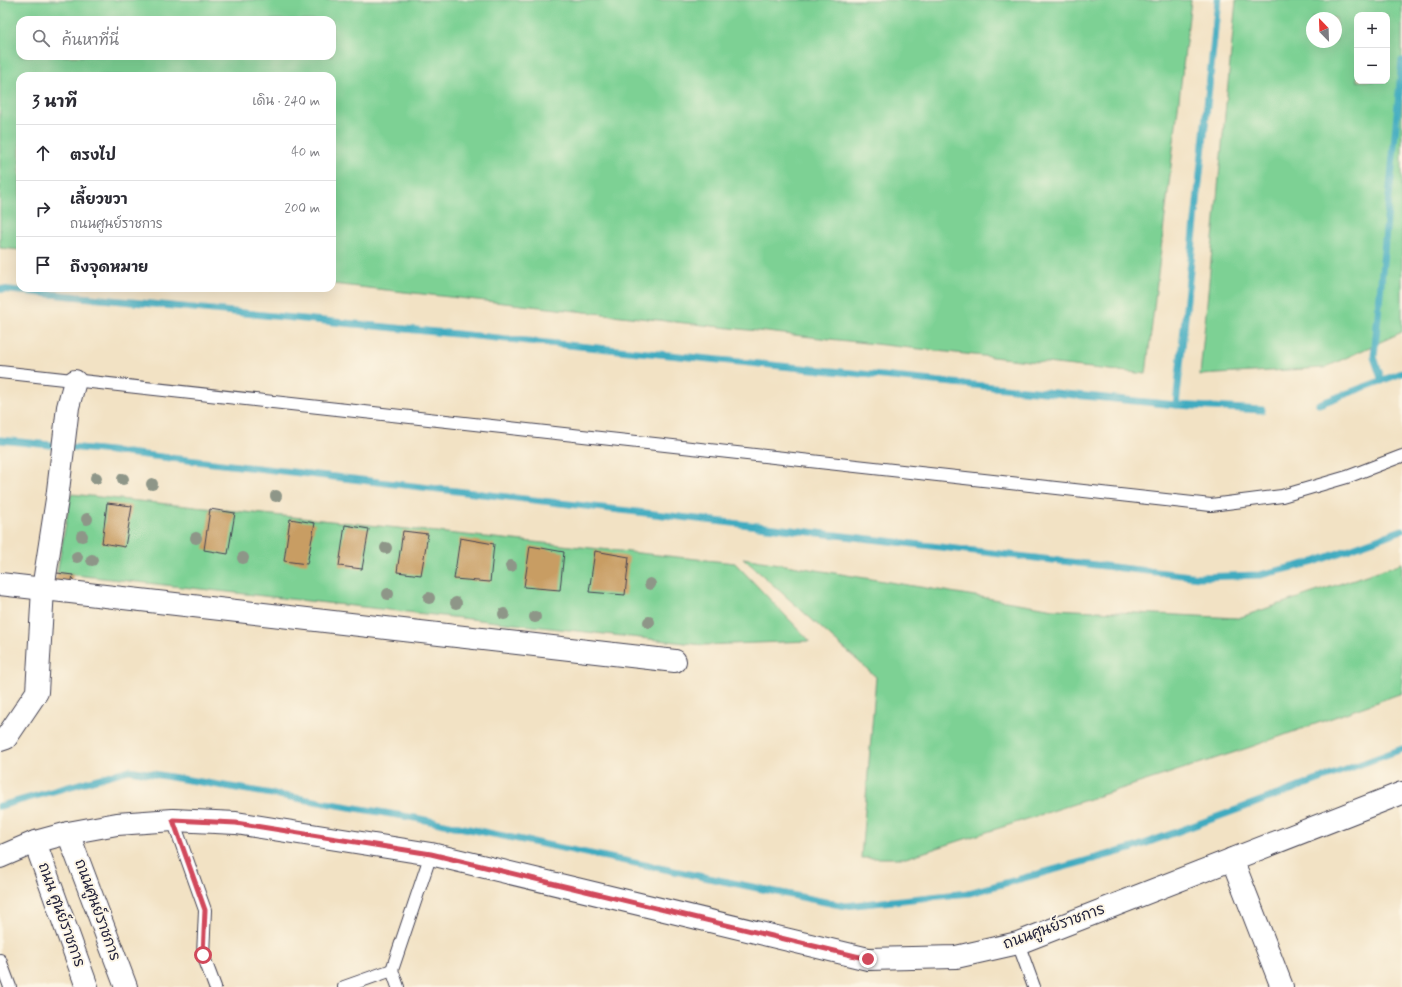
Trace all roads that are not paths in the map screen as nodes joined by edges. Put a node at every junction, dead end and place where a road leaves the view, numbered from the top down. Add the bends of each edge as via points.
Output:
1 (0, 372) edge
2 (75, 381) junction
3 (1402, 456) edge
4 (0, 584) edge
5 (43, 589) junction
6 (675, 661) dead end
7 (0, 740) edge
8 (1402, 793) edge
9 (173, 820) junction
10 (68, 833) junction
11 (35, 842) junction
12 (431, 854) junction
13 (0, 857) edge
14 (1232, 859) junction
15 (1018, 942) junction
16 (0, 960) edge
17 (392, 970) junction
18 (10, 987) edge
19 (87, 987) edge
20 (126, 987) edge
21 (215, 987) edge
22 (344, 987) edge
23 (398, 987) edge
24 (1034, 987) edge
25 (1282, 987) edge

1 - 2 lane
2 - 3 lane via 1211,505 1282,496 1347,477
2 - 5 street via 68,407
4 - 5 street
5 - 6 street
5 - 7 street via 37,692 6,738
8 - 14 street, ถนนศูนย์ราชการ
9 - 10 street, ถนนศูนย์ราชการ via 117,824
9 - 12 street, ถนนศูนย์ราชการ via 236,823
9 - 21 lane via 205,910 203,955
10 - 11 street, ถนนศูนย์ราชการ
10 - 20 street, ถนนศูนย์ราชการ
11 - 13 street, ถนนศูนย์ราชการ
11 - 19 street, ถนน ศูนย์ราชการ
12 - 15 street, ถนนศูนย์ราชการ via 868,959 956,957
12 - 17 lane
14 - 15 street, ถนนศูนย์ราชการ
14 - 25 street
15 - 24 lane
16 - 18 lane
17 - 22 lane
17 - 23 lane

